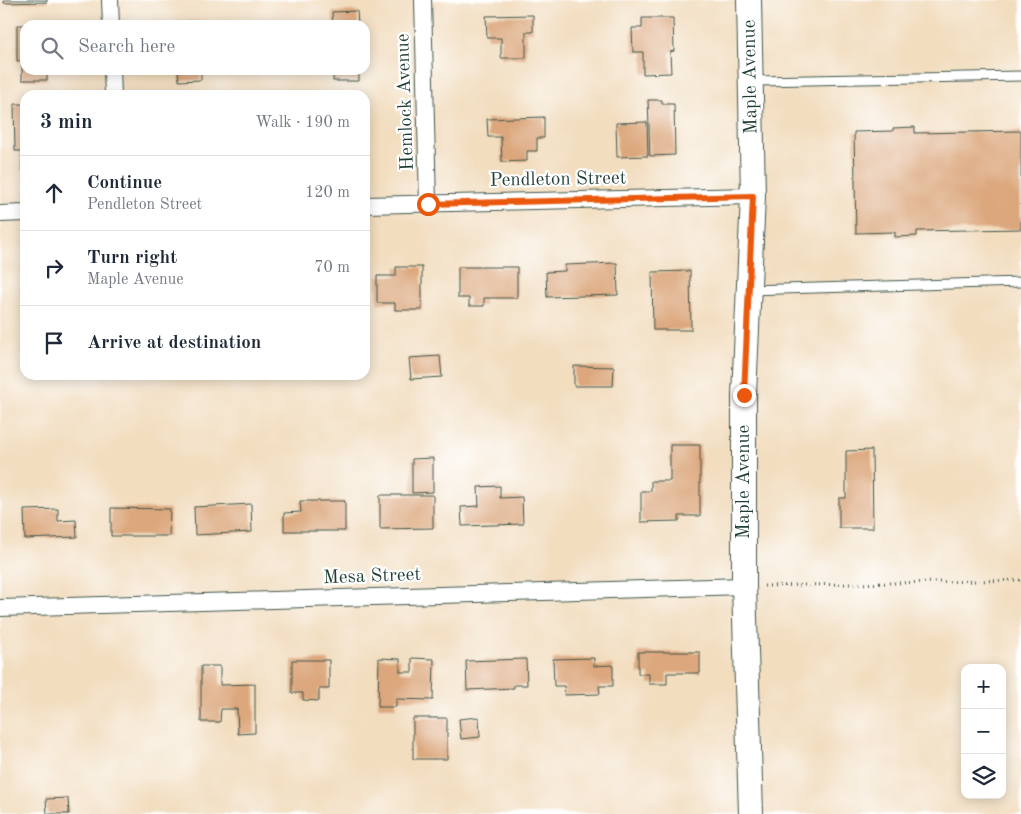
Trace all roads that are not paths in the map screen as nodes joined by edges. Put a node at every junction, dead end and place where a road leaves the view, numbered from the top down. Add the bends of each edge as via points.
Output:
1 (110, 0) edge
2 (423, 0) edge
3 (749, 0) edge
4 (111, 20) edge
5 (112, 75) edge
6 (1021, 76) edge
7 (751, 82) junction
8 (113, 90) edge
9 (753, 196) junction
10 (428, 204) junction
11 (370, 205) edge
12 (20, 213) edge
13 (0, 214) edge
14 (1021, 282) edge
15 (749, 290) junction
16 (744, 586) junction
17 (0, 608) edge
18 (751, 814) edge

1 - 4 street
2 - 10 street, Hemlock Avenue
3 - 7 street, Maple Avenue
5 - 8 street
6 - 7 lane
7 - 9 street, Maple Avenue
9 - 10 street, Pendleton Street
9 - 15 street, Maple Avenue
10 - 11 street, Pendleton Street
12 - 13 street
14 - 15 lane
15 - 16 street, Maple Avenue via 744,395
16 - 17 street, Mesa Street
16 - 18 street, Maple Avenue

